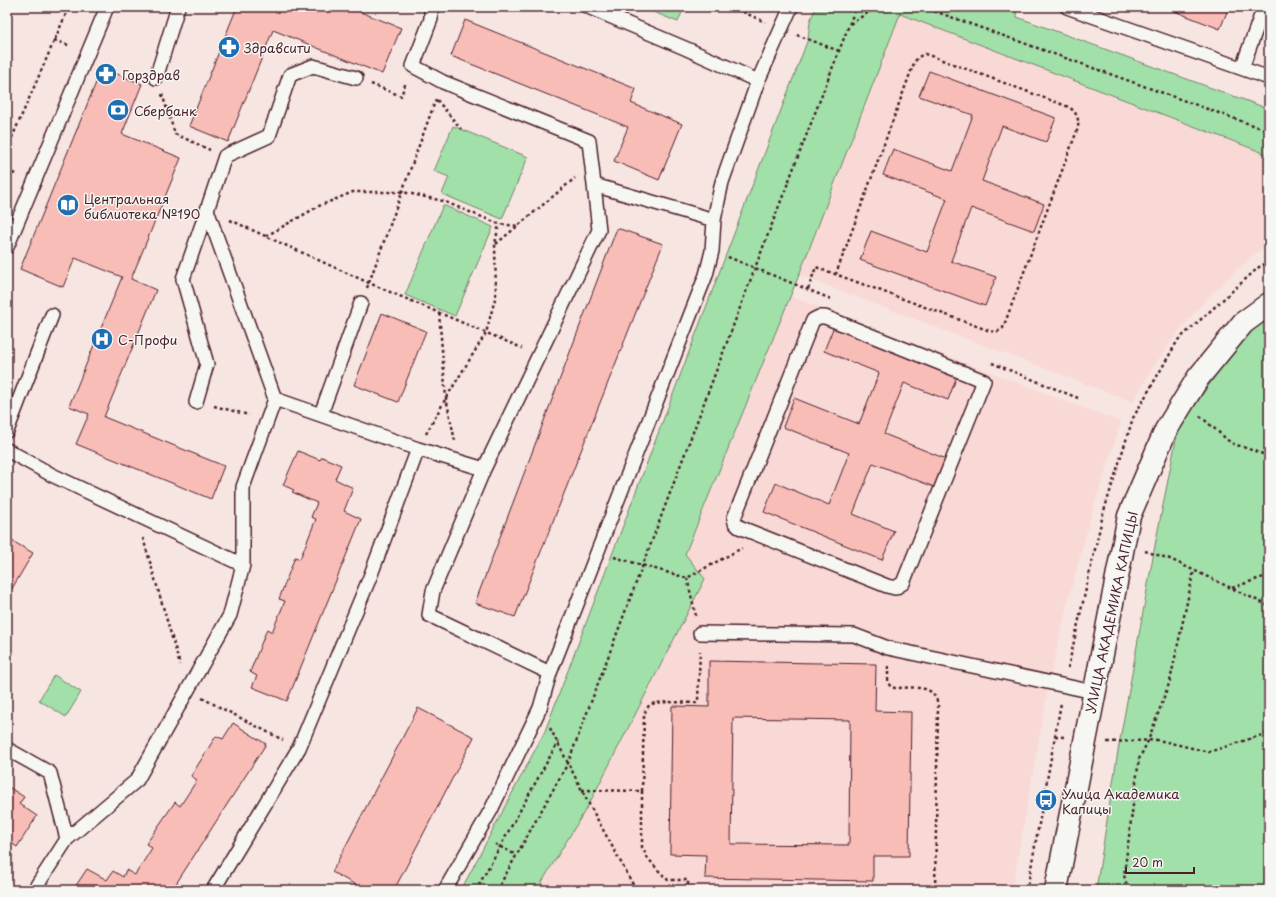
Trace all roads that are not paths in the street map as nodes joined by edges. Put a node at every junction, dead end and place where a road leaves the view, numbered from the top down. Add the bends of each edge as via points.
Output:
1 (107, 7) edge
2 (178, 7) edge
3 (431, 7) edge
4 (588, 7) edge
5 (791, 7) edge
6 (1066, 7) edge
7 (1264, 7) edge
8 (1242, 68) junction
9 (156, 78) road end
10 (356, 78) road end
11 (1269, 78) edge
12 (758, 81) junction
13 (594, 185) junction
14 (207, 210) junction
15 (714, 220) junction
16 (7, 247) edge
17 (362, 303) road end
18 (1269, 304) edge
19 (52, 315) dead end
20 (275, 399) junction
21 (196, 402) road end
22 (321, 414) junction
23 (7, 431) edge
24 (418, 449) junction
25 (7, 450) edge
26 (484, 469) junction
27 (764, 537) joint
28 (243, 566) junction
29 (700, 633) road end
30 (550, 673) junction
31 (1094, 692) junction
32 (7, 748) edge
33 (68, 839) junction
34 (34, 890) edge
35 (213, 890) edge
36 (445, 890) edge
37 (1056, 890) edge

1 - 16 lane
2 - 9 lane
3 - 13 lane via 431,19 413,66 443,82 589,141
4 - 12 lane
5 - 12 lane
6 - 8 lane
7 - 8 lane
8 - 11 lane
10 - 14 lane via 313,66 290,76 269,136 225,156
12 - 15 lane via 722,182
13 - 15 lane
13 - 26 lane via 599,230
14 - 20 lane
14 - 21 lane via 183,279 207,364
15 - 30 lane via 712,251 706,275
17 - 22 lane
18 - 31 street, УЛИЦА АКАДЕМИКА КАПИЦЫ via 1243,323 1198,378 1166,430 1129,516
19 - 23 lane
20 - 22 lane
20 - 28 lane via 243,487
22 - 24 lane
24 - 26 lane
24 - 35 lane via 370,577 299,748
25 - 28 lane via 52,475
26 - 30 lane via 433,591 429,615
27 - 27 lane via 887,586 895,588 903,583 984,381 825,317 813,320 734,518 739,527
28 - 33 lane via 230,615 137,780
29 - 31 lane via 854,635 888,648
30 - 36 lane via 540,708 491,810
31 - 37 street, УЛИЦА АКАДЕМИКА КАПИЦЫ
32 - 33 lane via 50,772
33 - 34 lane

